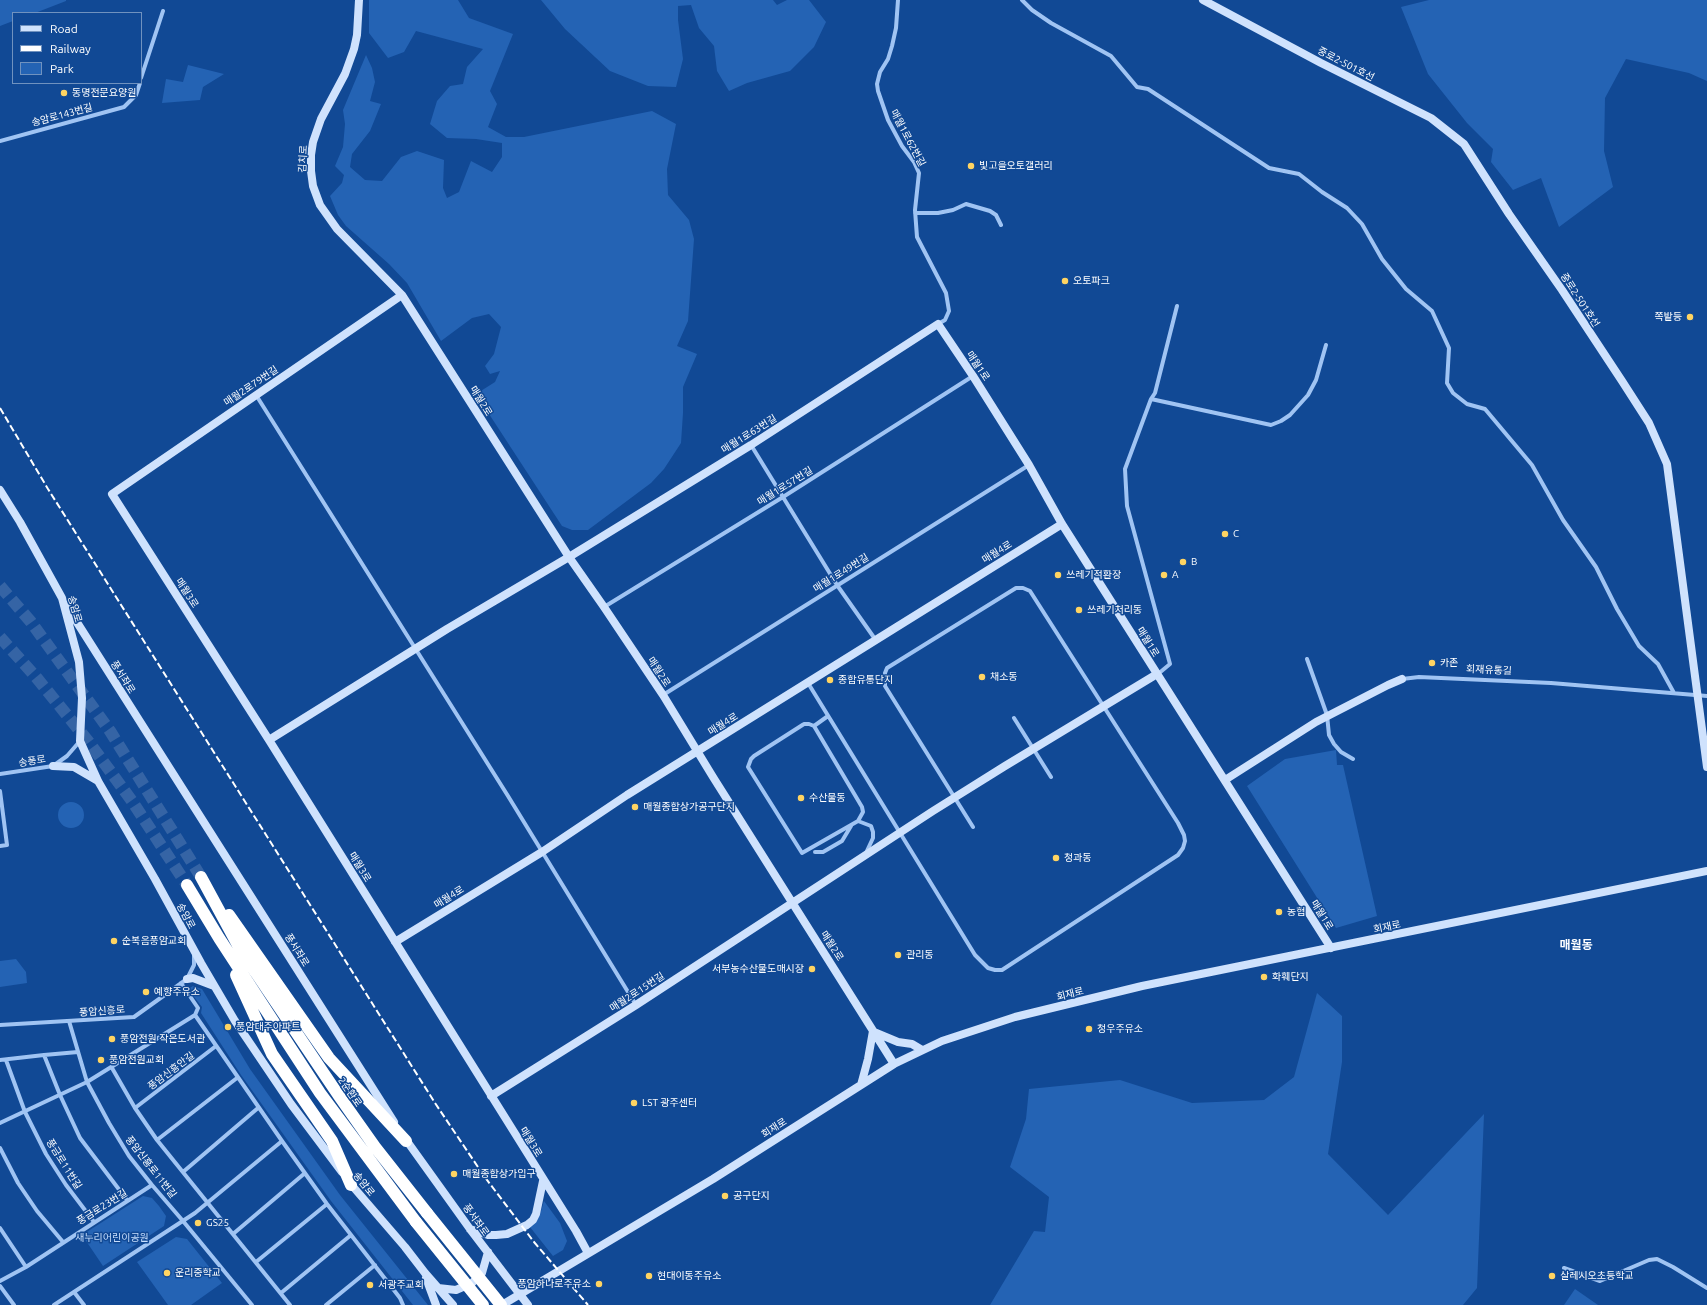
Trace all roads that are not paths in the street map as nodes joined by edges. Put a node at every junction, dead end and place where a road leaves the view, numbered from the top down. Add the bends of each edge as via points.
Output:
1 (359, 0) edge
2 (898, 0) edge
3 (1022, 0) edge
4 (1203, 0) edge
5 (162, 11) dead end
6 (142, 75) edge
7 (140, 84) edge
8 (0, 141) edge
9 (915, 213) junction
10 (1002, 225) dead end
11 (402, 294) junction
12 (1177, 306) dead end
13 (938, 324) junction
14 (1326, 345) dead end
15 (973, 376) junction
16 (256, 394) junction
17 (1151, 399) junction
18 (751, 445) junction
19 (1028, 465) junction
20 (0, 490) edge
21 (112, 494) joint
22 (783, 497) junction
23 (1062, 524) junction
24 (569, 557) junction
25 (838, 585) junction
26 (62, 598) junction
27 (604, 607) junction
28 (875, 640) junction
29 (415, 649) junction
30 (1307, 659) dead end
31 (1157, 674) junction
32 (1402, 679) joint
33 (808, 683) junction
34 (1674, 693) junction
35 (663, 695) junction
36 (1697, 695) junction
37 (1707, 696) edge
38 (1104, 705) junction
39 (1327, 715) junction
40 (828, 716) junction
41 (1014, 718) dead end
42 (814, 726) junction
43 (269, 740) junction
44 (80, 741) junction
45 (1033, 749) junction
46 (698, 752) junction
47 (1353, 759) dead end
48 (53, 766) junction
49 (1707, 767) edge
50 (0, 774) edge
51 (1051, 777) dead end
52 (1225, 780) junction
53 (98, 781) junction
54 (0, 791) edge
55 (955, 798) junction
56 (858, 821) junction
57 (852, 824) junction
58 (973, 827) dead end
59 (900, 832) junction
60 (0, 846) edge
61 (542, 852) junction
62 (815, 852) dead end
63 (865, 856) junction
64 (1707, 871) edge
65 (187, 885) tunnel mouth
66 (792, 904) junction
67 (219, 938) junction
68 (395, 942) junction
69 (1331, 948) junction
70 (194, 950) junction
71 (184, 981) junction
72 (214, 986) junction
73 (636, 1005) junction
74 (195, 1015) junction
75 (68, 1021) junction
76 (0, 1025) edge
77 (873, 1031) junction
78 (216, 1046) junction
79 (922, 1050) junction
80 (78, 1052) junction
81 (44, 1055) junction
82 (0, 1060) edge
83 (6, 1060) junction
84 (894, 1064) junction
85 (112, 1068) junction
86 (237, 1078) junction
87 (87, 1082) junction
88 (861, 1085) junction
89 (60, 1095) junction
90 (491, 1096) junction
91 (135, 1108) junction
92 (258, 1108) junction
93 (25, 1112) junction
94 (0, 1123) edge
95 (157, 1140) junction
96 (282, 1141) junction
97 (406, 1141) junction
98 (0, 1148) edge
99 (183, 1172) junction
100 (305, 1174) junction
101 (543, 1181) junction
102 (152, 1185) junction
103 (351, 1185) junction
104 (127, 1200) junction
105 (208, 1202) junction
106 (327, 1204) junction
107 (183, 1221) junction
108 (94, 1222) junction
109 (0, 1228) edge
110 (470, 1229) junction
111 (233, 1234) junction
112 (351, 1235) junction
113 (62, 1242) junction
114 (488, 1252) junction
115 (588, 1253) junction
116 (256, 1262) junction
117 (375, 1265) junction
118 (26, 1267) junction
119 (1564, 1268) dead end
120 (424, 1273) junction
121 (0, 1281) edge
122 (0, 1286) edge
123 (438, 1288) junction
124 (1707, 1288) edge
125 (74, 1292) junction
126 (281, 1293) junction
127 (520, 1293) junction
128 (14, 1305) edge
129 (54, 1305) edge
130 (84, 1305) edge
131 (252, 1305) edge
132 (290, 1305) edge
133 (326, 1305) edge
134 (403, 1305) edge
135 (436, 1305) edge
136 (453, 1305) edge
137 (483, 1305) edge
138 (502, 1305) edge
139 (528, 1305) edge

1 - 11 street, 김치로 via 354,49 313,142 313,186 320,205 337,229
2 - 9 street, 매월1로62번길 via 892,46 880,72 878,84 888,120 919,173
3 - 34 street via 1051,23 1111,56 1137,87 1148,90 1268,168 1299,174 1347,208 1362,224 1382,259 1406,289 1432,311 1449,348 1447,383 1453,393 1467,404 1485,409 1532,465 1563,520 1596,567 1639,646 1658,664
4 - 36 street, 중로2-501호선 via 1431,118 1464,144 1508,214 1638,405 1667,464
5 - 6 street
7 - 8 street, 송암로143번길 via 136,95 124,107
9 - 10 street via 938,213 966,204 990,211
9 - 13 street, 매월1로62번길 via 918,237 948,302 948,315
11 - 16 street, 매월2로79번길
11 - 24 street, 매월2로
12 - 17 street via 1155,393
13 - 15 street, 매월1로
13 - 18 street, 매월1로63번길
14 - 17 street via 1318,374 1308,395 1290,414 1271,425
15 - 19 street, 매월1로
15 - 22 street, 매월1로57번길
16 - 21 street, 매월2로79번길
16 - 29 street
17 - 31 street via 1126,464 1125,490 1127,506 1170,664
18 - 22 street
18 - 24 street, 매월1로63번길
19 - 23 street, 매월1로
19 - 25 street, 매월1로49번길
20 - 26 street, 송암로
21 - 43 street, 매월3로
22 - 25 street
22 - 27 street, 매월1로57번길
23 - 28 street, 매월4로
23 - 31 street, 매월1로
24 - 27 street, 매월2로
24 - 29 street, 매월1로63번길
25 - 28 street
25 - 35 street, 매월1로49번길
26 - 44 street, 송암로 via 79,662 82,698
26 - 97 street, 풍서좌로
27 - 35 street, 매월2로
28 - 33 street, 매월4로
29 - 43 street, 매월1로63번길
29 - 61 street
30 - 39 street
31 - 38 street, 매월2로15번길
31 - 52 street, 매월1로
32 - 34 street, 회재유통길 via 1419,677 1551,682
32 - 39 street, 회재유통길
33 - 40 street
33 - 46 street, 매월4로
34 - 36 street, 회재유통길
35 - 46 street, 매월2로
36 - 37 street, 회재유통길
36 - 49 street, 중로2-501호선
38 - 45 street, 매월2로15번길
38 - 55 street via 1030,591 1023,588 1016,588 886,668 885,686
38 - 59 street via 1178,823 1184,835 1183,848 1165,864 1010,966 1002,970 988,968 975,955
39 - 47 street via 1329,735 1334,744
39 - 52 street, 회재유통길
40 - 42 street
40 - 59 street
41 - 45 street
42 - 56 street via 862,807 863,812
42 - 57 street via 804,724 754,756 748,767 802,854
43 - 68 street, 매월3로
44 - 48 street, 송풍로 via 67,756
44 - 53 street, 송암로
45 - 51 street
45 - 55 street, 매월2로15번길
46 - 61 street, 매월4로 via 627,795
46 - 66 street, 매월2로
48 - 50 street, 송풍로
48 - 53 street via 74,767
52 - 69 street, 매월1로
53 - 70 street, 송암로
54 - 60 street via 7,846
55 - 58 street
55 - 59 street, 매월2로15번길
56 - 57 street
56 - 63 street via 871,826 873,832
57 - 62 street via 842,841 823,852
59 - 63 street, 매월2로15번길
61 - 68 street, 매월4로
61 - 73 street
63 - 66 street, 매월2로15번길
64 - 69 street, 회재로
65 - 67 highway
66 - 73 street, 매월2로15번길
66 - 77 street, 매월2로
67 - 103 highway via 272,1054 332,1141
67 - 137 highway, bridge via 320,1093 416,1222
68 - 90 street, 매월3로
69 - 79 street, 회재로 via 1142,986 1015,1017 960,1034
70 - 71 street via 194,965
70 - 72 street, 송암로
71 - 72 street via 193,978
71 - 74 street via 198,1008
71 - 75 street, 풍암신흥로 via 134,1017
72 - 103 street, 송암로 via 287,1098
73 - 90 street, 매월2로15번길
74 - 78 street
74 - 85 street
75 - 76 street, 풍암신흥로
75 - 80 street, 풍암신흥로11번길
77 - 79 street
77 - 84 street, 매월2로
77 - 88 street
78 - 86 street
78 - 91 street, 풍암신흥안길
79 - 84 street, 회재로
80 - 81 street
80 - 87 street, 풍암신흥로11번길
81 - 83 street
81 - 89 street
82 - 83 street
83 - 93 street, 풍금로11번길
84 - 88 street, 회재로
85 - 87 street
85 - 91 street
86 - 92 street
86 - 95 street
87 - 89 street
87 - 102 street, 풍암신흥로11번길 via 109,1123
88 - 115 street, 회재로 via 713,1179
89 - 93 street
89 - 104 street via 80,1138
90 - 101 street, 매월3로
91 - 95 street
92 - 96 street
92 - 99 street
93 - 94 street
93 - 108 street, 풍금로11번길 via 46,1154
95 - 99 street
96 - 100 street
96 - 105 street
97 - 110 street, 풍서좌로
97 - 138 highway, 2순환로, bridge via 329,1058 201,877 240,949 339,1096 427,1213
98 - 113 street via 18,1184
99 - 105 street
100 - 106 street
100 - 111 street
101 - 110 street via 536,1214 527,1225 507,1234 496,1235
101 - 115 street, 매월3로
102 - 104 street, 풍금로23번길
102 - 107 street, 풍암신흥로11번길
103 - 120 street, 송암로
104 - 108 street, 풍금로23번길
105 - 107 street
105 - 111 street
106 - 112 street
106 - 116 street
107 - 125 street
107 - 131 street, 풍암신흥로11번길
108 - 113 street, 풍금로23번길
109 - 118 street
110 - 114 street, 풍서좌로
111 - 116 street
112 - 117 street
112 - 126 street
113 - 118 street, 풍금로23번길
114 - 123 street via 482,1273 472,1283 456,1290
114 - 127 street, 풍서좌로
115 - 127 street, 회재로
116 - 126 street
117 - 133 street
117 - 134 street
118 - 121 street, 풍금로23번길
119 - 124 street via 1600,1280 1657,1259
120 - 123 street, 송암로
120 - 135 street
122 - 128 street
123 - 136 street, 송암로
125 - 129 street
125 - 130 street
126 - 132 street
127 - 138 street, 회재로
127 - 139 street, 풍서좌로

